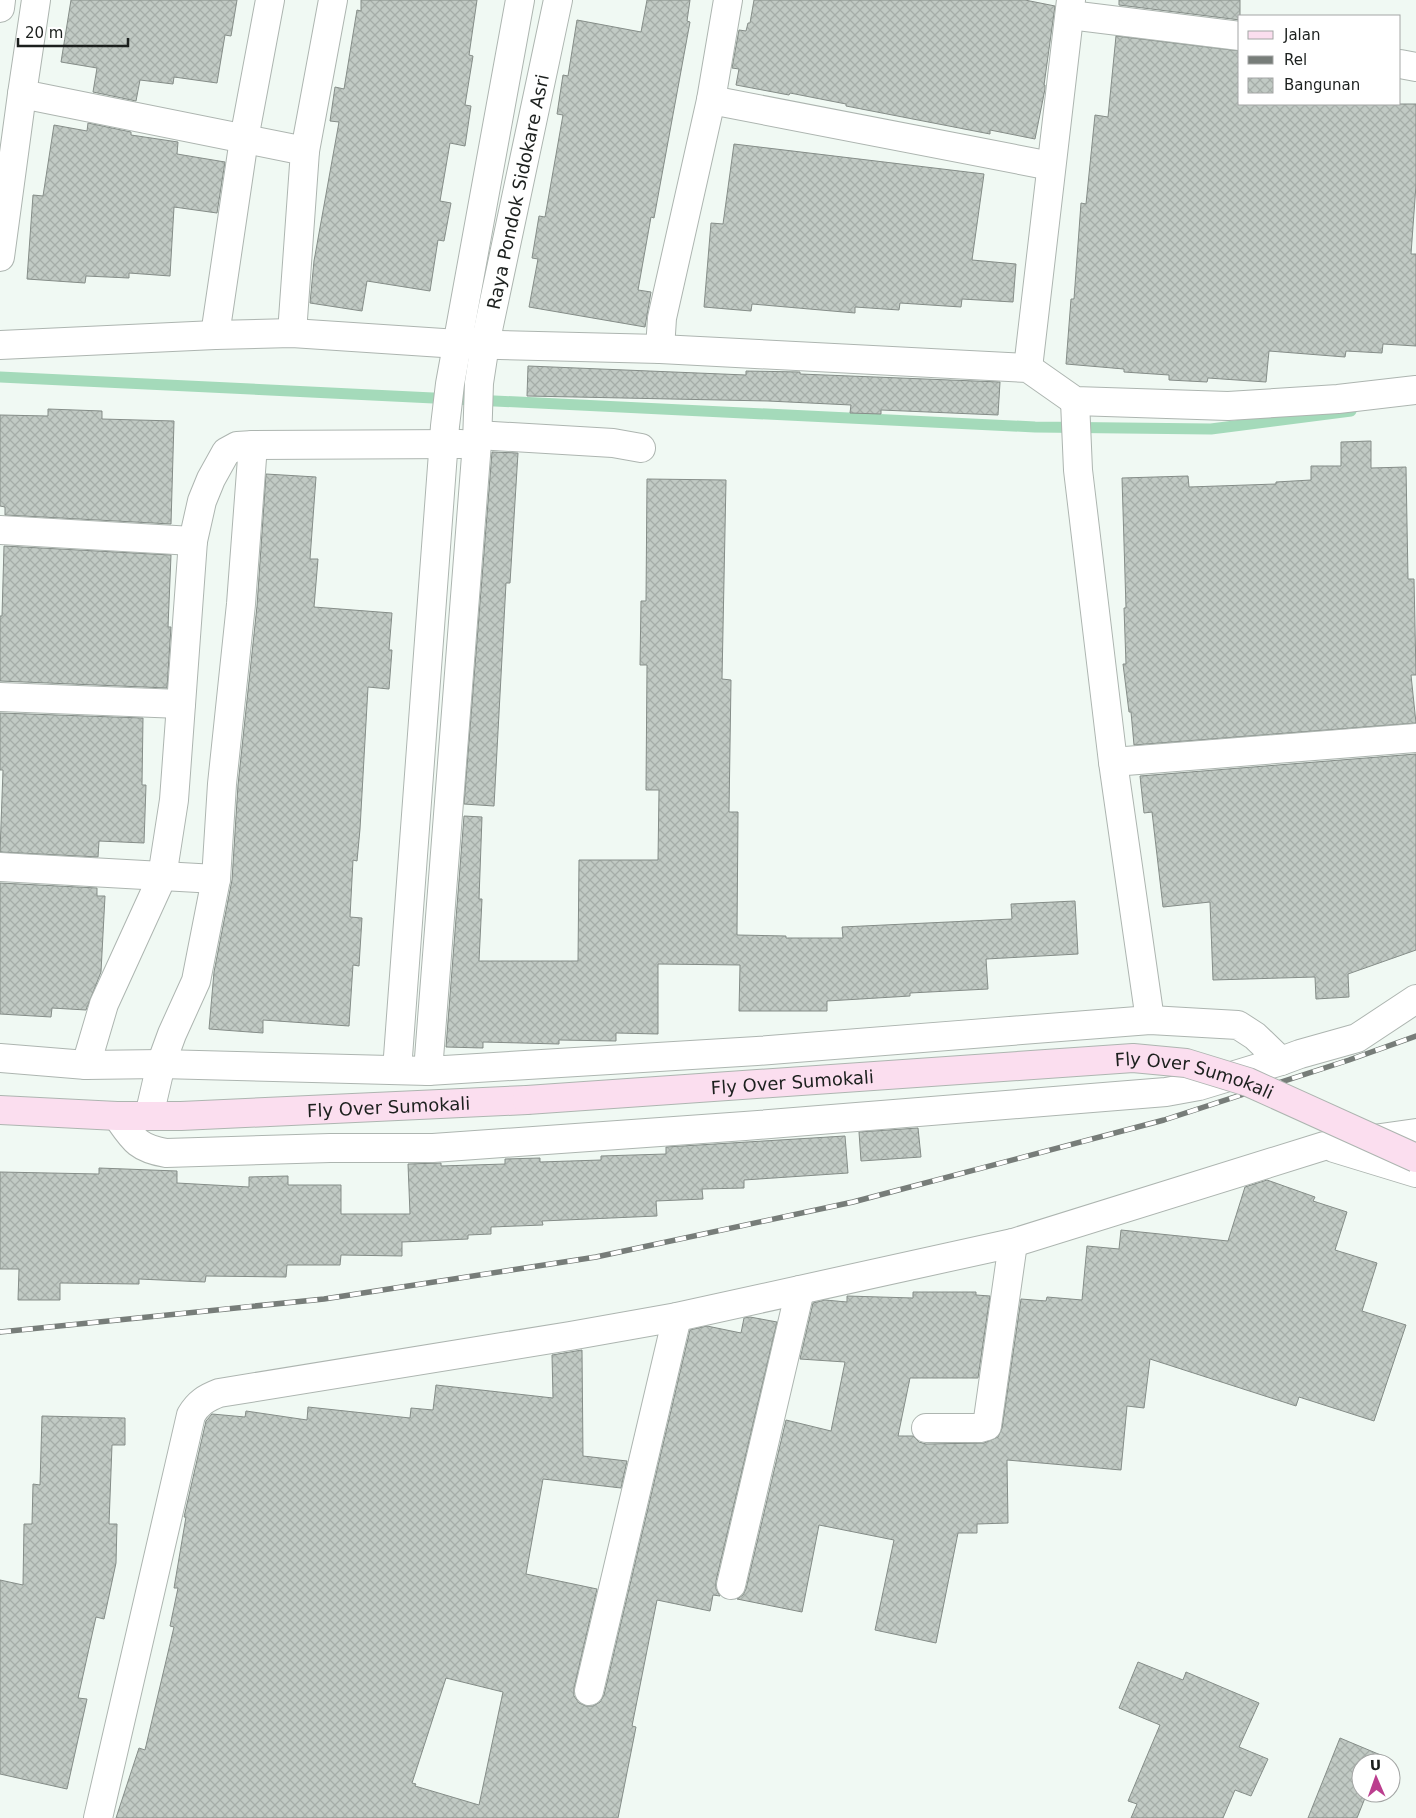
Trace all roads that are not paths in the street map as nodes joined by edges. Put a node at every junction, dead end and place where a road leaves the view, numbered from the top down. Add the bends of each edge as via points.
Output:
1 (1, 0) edge
2 (36, 0) edge
3 (270, 0) edge
4 (334, 0) edge
5 (520, 0) edge
6 (558, 0) edge
7 (728, 0) edge
8 (0, 8) edge
9 (1070, 8) edge
10 (1238, 36) edge
11 (1401, 64) edge
12 (1416, 67) edge
13 (22, 94) junction
14 (711, 100) junction
15 (244, 139) junction
16 (305, 151) junction
17 (1051, 166) junction
18 (0, 257) edge
19 (292, 333) junction
20 (215, 335) junction
21 (458, 344) junction
22 (485, 344) junction
23 (0, 345) edge
24 (660, 349) junction
25 (1028, 368) junction
26 (1416, 390) edge
27 (1076, 409) junction
28 (477, 434) junction
29 (444, 435) junction
30 (253, 445) junction
31 (642, 448) dead end
32 (0, 530) edge
33 (194, 541) junction
34 (0, 697) edge
35 (181, 704) junction
36 (1416, 738) edge
37 (1113, 762) junction
38 (0, 867) edge
39 (162, 877) junction
40 (216, 879) junction
41 (1416, 999) edge
42 (1150, 1020) junction
43 (0, 1058) edge
44 (1281, 1061) junction
45 (162, 1064) junction
46 (86, 1065) junction
47 (397, 1070) junction
48 (428, 1071) junction
49 (0, 1110) edge
50 (117, 1116) junction
51 (149, 1116) junction
52 (1416, 1133) edge
53 (1324, 1146) junction
54 (1416, 1158) edge
55 (1416, 1173) edge
56 (1013, 1243) junction
57 (800, 1290) junction
58 (677, 1317) junction
59 (926, 1428) dead end
60 (731, 1585) dead end
61 (589, 1691) dead end
62 (98, 1818) edge

1 - 8 street
2 - 13 street
3 - 15 street
4 - 16 street
5 - 21 street
6 - 22 street, Raya Pondok Sidokare Asri
7 - 14 street
9 - 10 street
9 - 17 street
11 - 12 street
13 - 15 street
13 - 18 street
14 - 17 street
14 - 24 street via 662,318
15 - 16 street
15 - 20 street
16 - 19 street
17 - 25 street
19 - 20 street
19 - 21 street
20 - 23 street
21 - 22 street
21 - 29 street
22 - 24 street
22 - 28 street, Raya Pondok Sidokare Asri via 479,383
24 - 25 street
25 - 27 street
26 - 27 street via 1228,406
27 - 37 street via 1078,463
28 - 29 street
28 - 31 street via 613,443
28 - 48 street, Raya Pondok Sidokare Asri
29 - 30 street
29 - 47 street
30 - 33 street via 237,446 226,452 202,502
30 - 40 street
32 - 33 street
33 - 35 street
34 - 35 street
35 - 39 street via 174,800
36 - 37 street
37 - 42 street
38 - 39 street
39 - 40 street
39 - 46 street via 104,1004
40 - 45 street via 196,980
41 - 44 street via 1358,1038
42 - 44 street via 1238,1025
42 - 48 street via 757,1051
43 - 46 street
44 - 50 street via 1199,1086 1166,1092 433,1148 166,1153 149,1150 139,1144
45 - 46 street
45 - 47 street
45 - 51 street
47 - 48 street
49 - 50 main road, Fly Over Sumokali
50 - 51 main road, Fly Over Sumokali
51 - 54 main road, Fly Over Sumokali, bridge via 527,1100 1133,1058 1186,1063 1248,1082
52 - 53 street
53 - 55 street
53 - 56 street
56 - 57 street
56 - 59 street via 987,1426
57 - 58 street
57 - 60 street
58 - 61 street
58 - 62 street via 219,1393 201,1402 191,1415

